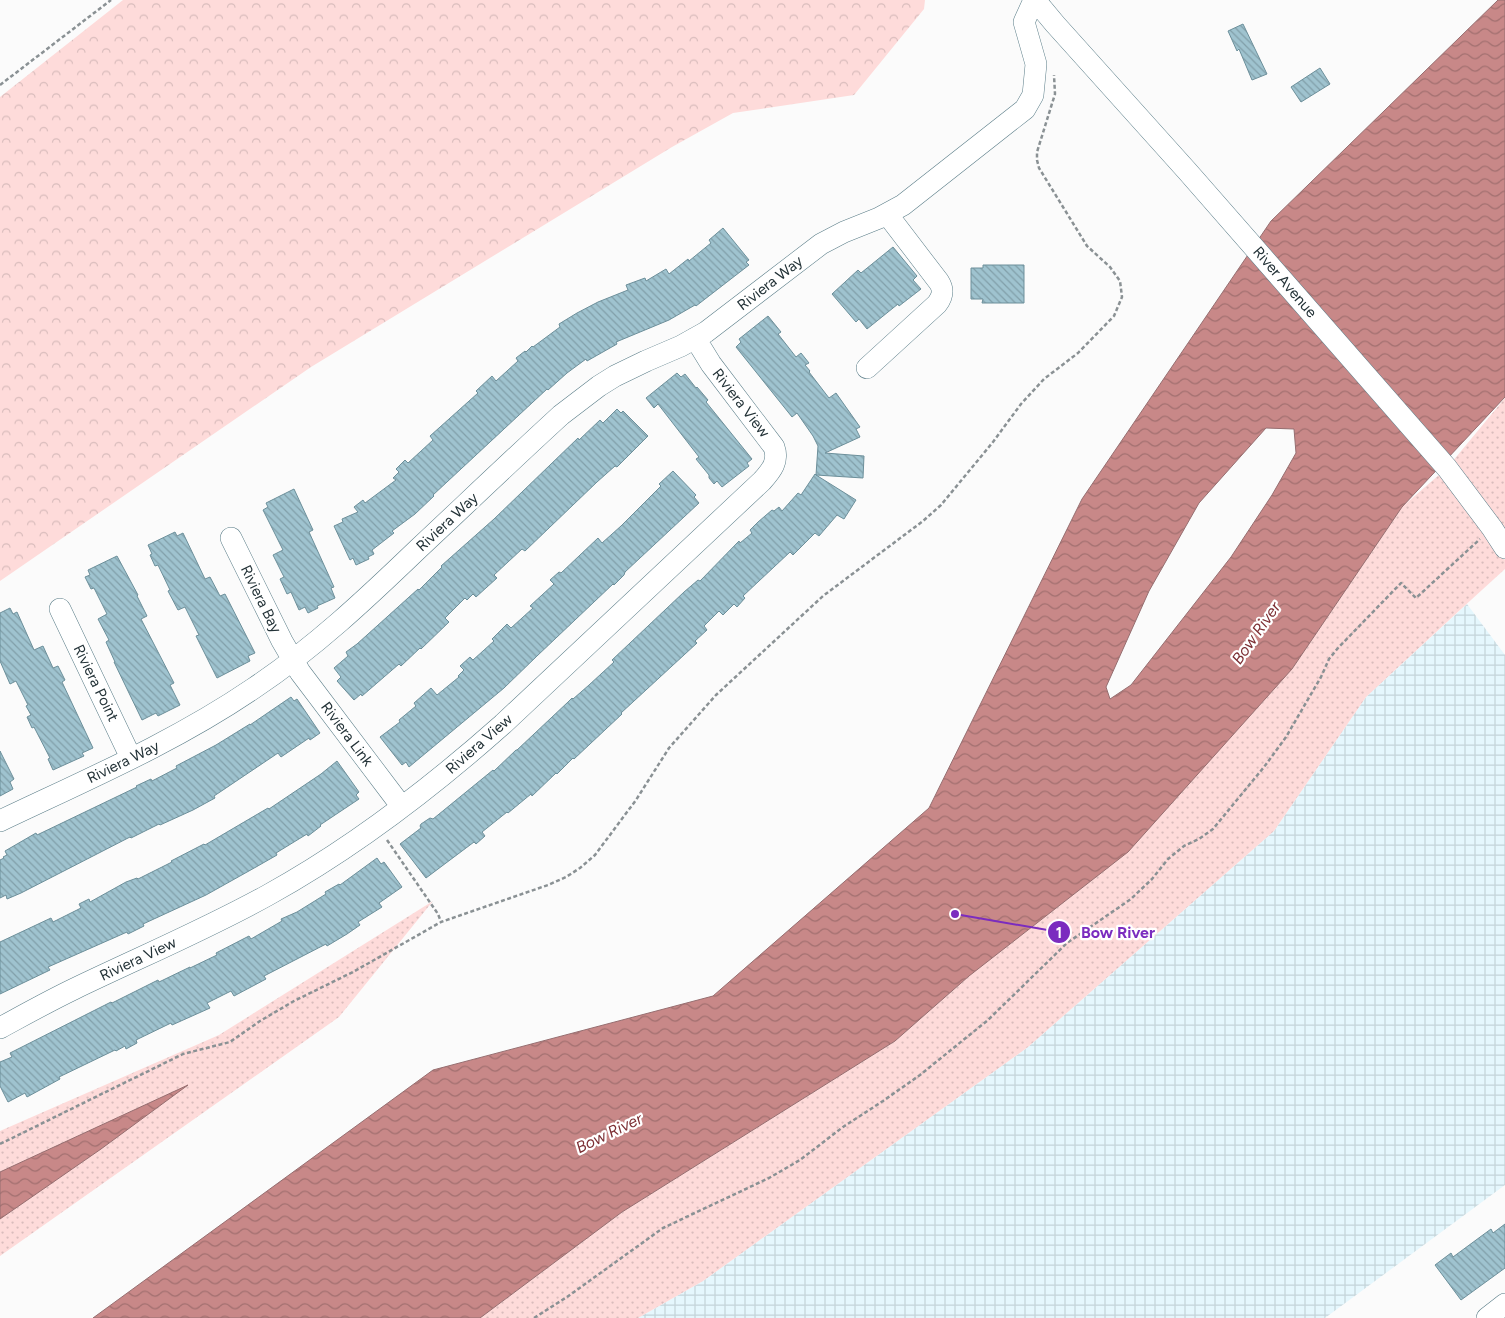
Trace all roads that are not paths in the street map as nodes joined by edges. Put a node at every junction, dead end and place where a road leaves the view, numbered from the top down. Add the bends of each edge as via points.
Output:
1 (1035, 0) edge
2 (887, 214) junction
3 (695, 338) junction
4 (867, 368) dead end
5 (231, 538) dead end
6 (1505, 548) edge
7 (60, 609) dead end
8 (292, 660) junction
9 (131, 758) junction
10 (402, 807) junction
11 (0, 822) edge
12 (0, 1028) edge
13 (1505, 1304) edge
14 (1487, 1318) edge

1 - 2 street, Riviera Way via 1024,22 1036,64 1034,95 1025,109 917,195
1 - 6 street, River Avenue via 1447,468
2 - 3 street, Riviera Way via 821,244
2 - 4 street via 939,282 943,292 937,304
3 - 8 street, Riviera Way via 615,376 561,414 356,608
3 - 10 street, Riviera View via 774,447 776,458 772,470 503,724
5 - 8 street, Riviera Bay
7 - 9 street, Riviera Point
8 - 9 street, Riviera Way via 219,711
8 - 10 street, Riviera Link
9 - 11 street, Riviera Way
10 - 12 street, Riviera View via 334,855 270,894
13 - 14 street

